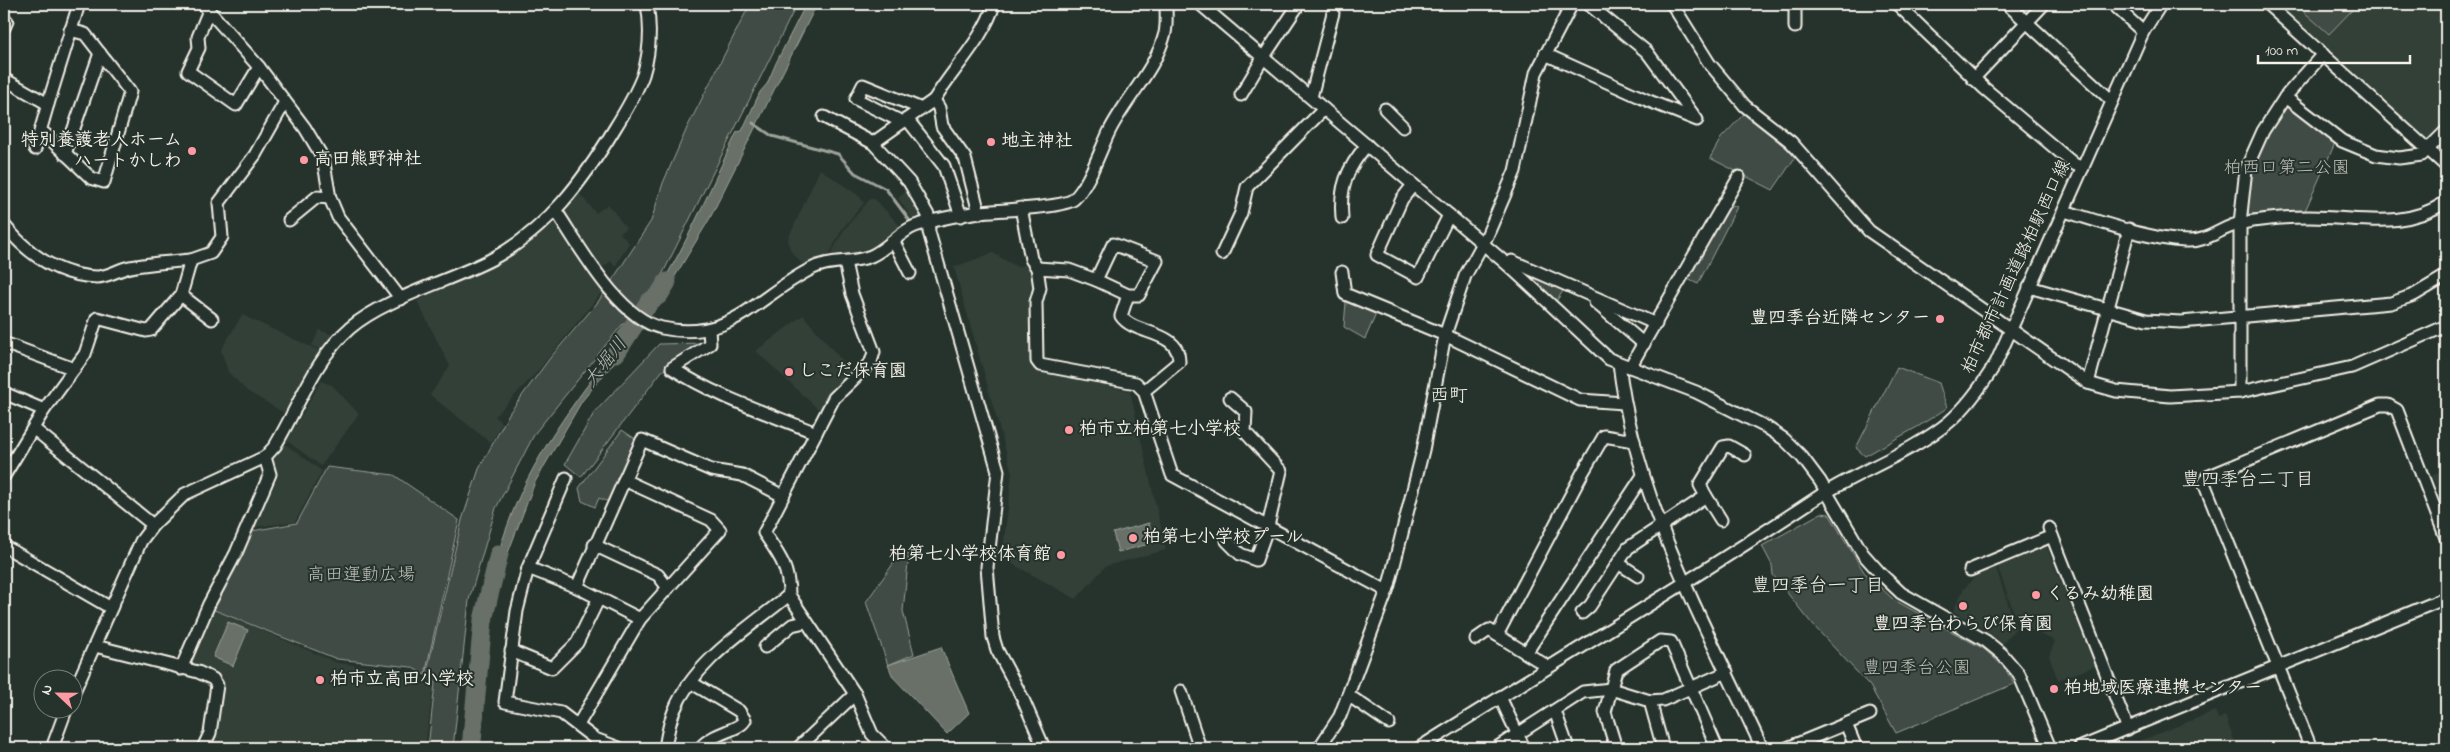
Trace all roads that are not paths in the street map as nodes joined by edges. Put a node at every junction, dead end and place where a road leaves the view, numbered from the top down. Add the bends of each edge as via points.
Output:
1 (78, 4) edge
2 (647, 4) edge
3 (994, 4) edge
4 (1166, 4) edge
5 (1200, 4) edge
6 (1299, 4) edge
7 (1572, 4) edge
8 (1588, 4) edge
9 (1672, 4) edge
10 (1796, 4) edge
11 (2007, 4) edge
12 (2044, 4) edge
13 (2113, 4) edge
14 (2161, 4) edge
15 (2267, 4) edge
16 (1900, 5) edge
17 (206, 7) edge
18 (1333, 13) dead end
19 (4, 20) edge
20 (2026, 22) junction
21 (1795, 27) dead end
22 (4, 28) edge
23 (70, 30) junction
24 (2143, 32) junction
25 (100, 53) junction
26 (1545, 54) junction
27 (2322, 54) junction
28 (1263, 58) junction
29 (259, 67) junction
30 (1974, 79) junction
31 (4, 80) edge
32 (1242, 95) dead end
33 (2285, 97) junction
34 (1311, 98) junction
35 (934, 100) junction
36 (2112, 101) junction
37 (285, 102) junction
38 (48, 104) junction
39 (1324, 109) junction
40 (1385, 109) dead end
41 (920, 110) junction
42 (824, 117) dead end
43 (904, 121) junction
44 (1403, 127) dead end
45 (2446, 131) edge
46 (40, 133) junction
47 (872, 143) junction
48 (1367, 145) junction
49 (35, 149) dead end
50 (2428, 150) junction
51 (65, 154) junction
52 (2446, 166) edge
53 (2083, 168) junction
54 (1739, 177) dead end
55 (1413, 185) junction
56 (330, 198) junction
57 (2446, 202) edge
58 (1021, 208) junction
59 (556, 211) junction
60 (2064, 211) junction
61 (979, 212) junction
62 (1449, 214) junction
63 (961, 216) junction
64 (1342, 218) dead end
65 (289, 220) dead end
66 (928, 223) junction
67 (2240, 223) junction
68 (4, 225) edge
69 (2129, 229) junction
70 (894, 242) junction
71 (1482, 242) junction
72 (1222, 254) dead end
73 (191, 260) junction
74 (844, 262) junction
75 (1508, 265) junction
76 (1038, 268) junction
77 (1342, 272) dead end
78 (910, 273) dead end
79 (2446, 276) edge
80 (1096, 280) junction
81 (2030, 288) junction
82 (1584, 293) junction
83 (181, 295) junction
84 (1128, 295) junction
85 (401, 299) junction
86 (2108, 308) junction
87 (2241, 317) junction
88 (212, 319) dead end
89 (1656, 324) junction
90 (2446, 326) edge
91 (709, 330) junction
92 (2010, 330) junction
93 (1445, 334) junction
94 (4, 344) edge
95 (1644, 344) junction
96 (1624, 365) junction
97 (74, 369) junction
98 (2088, 383) junction
99 (1144, 391) junction
100 (2240, 392) junction
101 (4, 393) edge
102 (1230, 398) dead end
103 (1624, 403) junction
104 (44, 410) junction
105 (34, 429) junction
106 (816, 433) junction
107 (1634, 441) junction
108 (1745, 455) dead end
109 (265, 457) junction
110 (4, 476) edge
111 (1642, 477) junction
112 (566, 478) dead end
113 (624, 480) junction
114 (1827, 492) junction
115 (783, 496) junction
116 (1706, 496) junction
117 (1721, 520) dead end
118 (153, 525) junction
119 (1268, 526) junction
120 (1660, 526) junction
121 (2446, 538) edge
122 (1227, 541) dead end
123 (594, 545) junction
124 (4, 546) edge
125 (1618, 564) junction
126 (528, 568) junction
127 (1970, 570) dead end
128 (1638, 576) dead end
129 (1685, 582) junction
130 (576, 587) junction
131 (668, 588) junction
132 (1387, 591) junction
133 (789, 595) junction
134 (599, 598) junction
135 (2446, 598) edge
136 (111, 608) junction
137 (1582, 613) dead end
138 (640, 619) junction
139 (805, 622) junction
140 (1497, 635) junction
141 (1476, 639) dead end
142 (95, 646) junction
143 (765, 647) dead end
144 (511, 651) junction
145 (1526, 653) junction
146 (2278, 667) junction
147 (1545, 669) junction
148 (182, 670) junction
149 (1727, 672) junction
150 (82, 674) edge
151 (692, 683) junction
152 (1690, 688) junction
153 (1610, 689) junction
154 (1181, 691) dead end
155 (855, 694) junction
156 (1348, 695) junction
157 (1500, 697) junction
158 (1650, 700) junction
159 (1556, 711) junction
160 (1870, 714) dead end
161 (62, 720) edge
162 (1389, 723) dead end
163 (1846, 724) junction
164 (578, 725) junction
165 (2128, 729) junction
166 (1519, 734) junction
167 (590, 742) edge
168 (1805, 745) edge
169 (52, 748) edge
170 (203, 748) edge
171 (619, 748) edge
172 (665, 748) edge
173 (700, 748) edge
174 (798, 748) edge
175 (886, 748) edge
176 (1044, 748) edge
177 (1200, 748) edge
178 (1319, 748) edge
179 (1419, 748) edge
180 (1496, 748) edge
181 (1524, 748) edge
182 (1568, 748) edge
183 (1616, 748) edge
184 (1663, 748) edge
185 (1717, 748) edge
186 (1762, 748) edge
187 (1787, 748) edge
188 (1856, 748) edge
189 (2050, 748) edge
190 (2079, 748) edge
191 (2311, 748) edge

1 - 23 street
2 - 59 street via 650,32 643,74 637,88 603,148 569,198
3 - 35 street via 972,45
4 - 58 street via 1165,32 1155,59 1111,128 1080,192 1067,204
5 - 28 street
6 - 28 street
7 - 26 street
8 - 26 street via 1647,52 1697,120 1649,102
9 - 92 street via 1710,63 1745,106 1790,142 1869,231
10 - 21 street
11 - 20 street
12 - 20 street
13 - 24 street
14 - 24 street, 柏市都市計画道路柏駅西口線
15 - 27 street
16 - 30 street
17 - 29 street
17 - 29 street via 198,37 200,48 188,71 236,105
18 - 34 street
19 - 22 street via 7,21
20 - 30 street
20 - 36 street
23 - 25 street via 85,34
23 - 38 street
24 - 36 street, 柏市都市計画道路柏駅西口線
25 - 51 street
25 - 51 street via 130,92 104,182 91,178
26 - 71 street via 1536,73 1515,171 1496,218
27 - 33 street
27 - 50 street
28 - 32 street
28 - 34 street
29 - 37 street
30 - 53 street via 2074,164
31 - 38 street
33 - 50 street via 2342,142 2376,155 2422,156
33 - 67 street via 2262,131 2246,169
34 - 39 street
35 - 41 street
35 - 61 street via 942,126 965,158
36 - 53 street, 柏市都市計画道路柏駅西口線
37 - 56 street via 323,158
37 - 73 street via 265,140 219,202 222,237 211,253
38 - 46 street
39 - 48 street
39 - 72 street via 1247,187 1242,213
40 - 44 street
41 - 43 street
41 - 43 street via 863,85 856,99
42 - 47 street
43 - 47 street
43 - 63 street via 944,166
45 - 50 street
46 - 49 street
46 - 51 street
47 - 66 street via 918,194 928,215
48 - 55 street
48 - 64 street via 1354,160 1340,197
50 - 52 street
53 - 60 street, 柏市都市計画道路柏駅西口線
54 - 89 street
55 - 62 street
55 - 62 street via 1402,199 1377,255 1418,277
56 - 65 street via 317,197
56 - 85 street via 338,217
57 - 67 street via 2425,214 2386,222 2310,217
58 - 61 street
58 - 76 street via 1030,259
59 - 85 street via 531,233 492,258
59 - 91 street via 624,306 642,320 661,328 691,332
60 - 69 street
60 - 81 street, 柏市都市計画道路柏駅西口線
61 - 63 street
62 - 71 street
63 - 66 street
66 - 70 street via 904,232
66 - 176 street via 998,472 987,567 994,637 997,650
67 - 69 street via 2208,238 2190,241 2170,240
67 - 87 street
68 - 73 street via 21,246 42,261 69,272 98,277 129,267
69 - 86 street
70 - 74 street via 869,256
70 - 78 street
71 - 75 street
71 - 93 street via 1465,276
73 - 83 street
74 - 91 street via 812,268 744,313
74 - 106 street via 852,294 874,352 871,362 834,398
75 - 82 street via 1512,261
75 - 96 street via 1609,358
76 - 80 street via 1070,270
76 - 99 street via 1037,362 1136,383
77 - 93 street via 1345,294
79 - 87 street via 2414,296 2390,303
80 - 84 street
80 - 84 street via 1114,244 1156,261 1139,294
81 - 86 street
81 - 92 street, 柏市都市計画道路柏駅西口線
82 - 89 street
82 - 95 street
83 - 88 street
83 - 97 street via 151,330 97,318 85,354
84 - 99 street via 1121,316 1126,323 1166,338 1179,356 1179,362
85 - 109 street via 351,327 336,341 275,446
86 - 87 street via 2146,320 2181,322
86 - 98 street
87 - 100 street
89 - 95 street
90 - 100 street via 2352,367
91 - 106 street via 710,344 672,368 715,393
92 - 98 street
92 - 114 street, 柏市都市計画道路柏駅西口線 via 1987,377 1949,422
93 - 103 street via 1580,400
93 - 132 street via 1423,450
94 - 97 street
95 - 96 street
96 - 103 street
96 - 114 street via 1696,392 1766,427 1802,456
97 - 104 street
98 - 100 street via 2116,390 2170,396
99 - 119 street via 1172,476
101 - 104 street
102 - 119 street via 1246,412 1245,432 1281,470
103 - 107 street
104 - 105 street
105 - 110 street
105 - 118 street
106 - 115 street
107 - 111 street
107 - 140 street via 1604,436
108 - 116 street via 1729,446 1723,447 1700,485
109 - 118 street via 185,494
109 - 148 street via 270,474
111 - 120 street
111 - 145 street
112 - 126 street
113 - 115 street via 642,440 711,470 742,475
113 - 123 street
113 - 131 street via 711,520 720,530
114 - 129 street, 柏市都市計画道路柏駅西口線
114 - 189 street via 1863,554 1880,574 1901,593 1986,641 2002,654 2019,674
115 - 133 street via 764,533 784,562 789,578
116 - 117 street
116 - 120 street
118 - 136 street via 141,541
119 - 122 street via 1256,560 1240,554
119 - 132 street
120 - 125 street via 1628,548
120 - 129 street
121 - 146 street via 2397,410 2388,405 2380,405 2207,477 2204,484
123 - 130 street
123 - 131 street via 658,575
124 - 136 street
125 - 128 street
125 - 137 street
126 - 130 street
126 - 144 street
127 - 165 street via 2051,532
129 - 147 street, 柏市都市計画道路柏駅西口線
129 - 149 street
130 - 134 street
131 - 138 street
132 - 156 street
133 - 139 street
133 - 151 street via 714,656
134 - 138 street
134 - 144 street via 578,643 552,668
135 - 146 street
136 - 142 street
138 - 164 street
139 - 143 street via 792,625
139 - 155 street
140 - 141 street via 1489,630
140 - 145 street
142 - 148 street
142 - 150 street
144 - 164 street via 505,702 562,713
145 - 147 street via 1542,663
146 - 165 street
146 - 191 street
147 - 157 street, 柏市都市計画道路柏駅西口線
148 - 170 street via 198,672 217,685 210,733
149 - 152 street
149 - 186 street
151 - 172 street via 674,710
151 - 173 street via 739,711 745,720 738,727 710,738
152 - 153 street via 1671,642 1660,641 1616,670
152 - 158 street via 1663,700
152 - 185 street
153 - 158 street
153 - 159 street via 1583,692
153 - 183 street via 1605,712
154 - 177 street
155 - 174 street
155 - 175 street via 872,734
156 - 162 street
156 - 178 street via 1340,716
157 - 166 street
157 - 179 street, 柏市都市計画道路柏駅西口線
158 - 184 street
159 - 166 street
159 - 182 street
160 - 163 street
161 - 169 street
163 - 168 street
163 - 188 street
164 - 167 street
165 - 190 street
166 - 180 street
166 - 181 street
167 - 171 street
168 - 187 street

